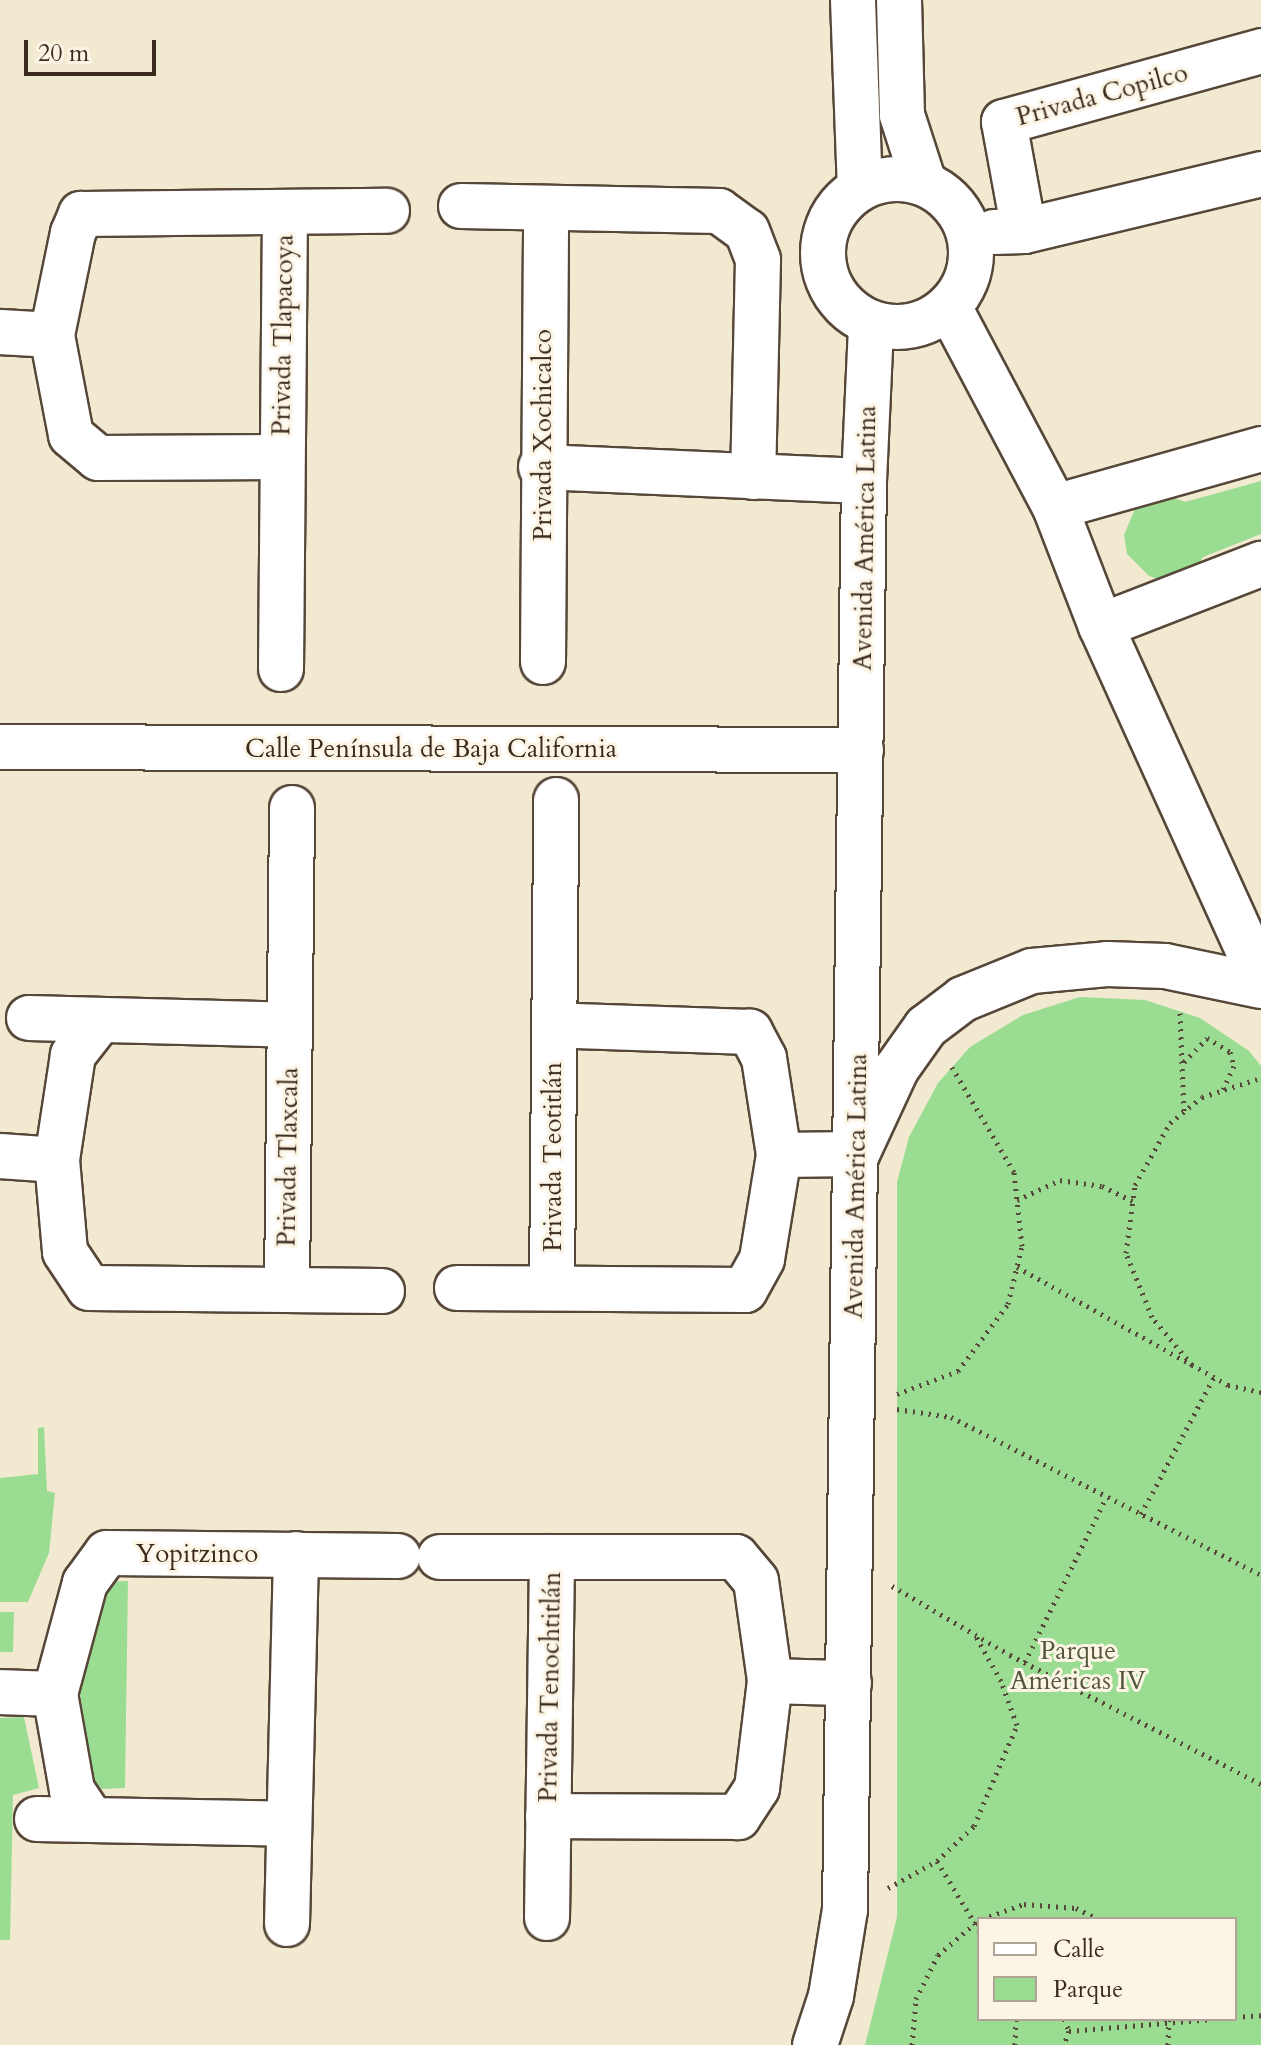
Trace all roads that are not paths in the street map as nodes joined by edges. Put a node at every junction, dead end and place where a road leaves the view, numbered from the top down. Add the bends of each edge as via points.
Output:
1 (853, 0) edge
2 (899, 0) edge
3 (1261, 51) edge
4 (1261, 174) edge
5 (924, 183) junction
6 (860, 188) junction
7 (461, 206) dead end
8 (546, 209) junction
9 (387, 211) dead end
10 (285, 214) junction
11 (1024, 231) junction
12 (970, 234) junction
13 (949, 307) junction
14 (871, 324) junction
15 (0, 332) edge
16 (52, 335) junction
17 (1261, 449) edge
18 (281, 457) junction
19 (541, 467) junction
20 (753, 477) junction
21 (864, 481) junction
22 (1055, 507) junction
23 (1261, 564) edge
24 (1101, 626) junction
25 (543, 662) dead end
26 (281, 669) dead end
27 (0, 747) edge
28 (861, 750) junction
29 (556, 800) dead end
30 (292, 808) dead end
31 (1249, 918) edge
32 (1261, 978) edge
33 (1261, 986) edge
34 (29, 1018) dead end
35 (98, 1023) junction
36 (290, 1025) junction
37 (554, 1025) junction
38 (857, 1154) junction
39 (779, 1155) junction
40 (0, 1156) edge
41 (57, 1160) junction
42 (457, 1288) dead end
43 (552, 1288) junction
44 (287, 1289) junction
45 (382, 1291) dead end
46 (296, 1554) junction
47 (419, 1556) joint
48 (552, 1557) junction
49 (770, 1681) junction
50 (849, 1683) junction
51 (0, 1692) edge
52 (55, 1694) junction
53 (548, 1816) junction
54 (37, 1819) dead end
55 (92, 1820) junction
56 (289, 1824) junction
57 (547, 1918) dead end
58 (287, 1924) dead end
59 (815, 2045) edge

1 - 6 street
2 - 5 street via 902,115
3 - 11 street, Privada Copilco via 1004,122
4 - 11 street
5 - 6 street via 891,179
5 - 12 street via 952,203
6 - 14 street via 828,224 824,271 850,312
7 - 8 street
8 - 19 street, Privada Xochicalco
8 - 20 street via 719,211 747,231 758,260
9 - 10 street, Privada Tlapacoya
10 - 16 street, Privada Tlapacoya via 81,214
10 - 18 street, Privada Tlapacoya
11 - 12 street
12 - 13 street via 969,273
13 - 14 street via 913,326
13 - 22 street
14 - 21 street, Avenida América Latina
15 - 16 street
16 - 18 street, Privada Tlapacoya via 71,435 98,458
17 - 22 street
18 - 26 street, Privada Tlapacoya
19 - 20 street
19 - 25 street, Privada Xochicalco
20 - 21 street
21 - 28 street, Avenida América Latina
22 - 24 street
23 - 24 street
24 - 31 street
27 - 28 street, Calle Península de Baja California
28 - 38 street, Avenida América Latina
29 - 37 street, Privada Teotitlán
30 - 36 street, Privada Tlaxcala
31 - 32 street
33 - 38 street via 1165,966 1107,964 1032,971 963,999 926,1027 897,1068
34 - 35 street
35 - 36 street
35 - 41 street via 73,1055
36 - 44 street, Privada Tlaxcala
37 - 39 street, Privada Teotitlán via 750,1032 764,1058
37 - 43 street, Privada Teotitlán
38 - 39 street
38 - 50 street, Avenida América Latina
39 - 43 street, Privada Teotitlán via 762,1259 745,1290
40 - 41 street
41 - 44 street via 65,1252 89,1288
42 - 43 street, Privada Teotitlán
44 - 45 street
46 - 47 street, Yopitzinco
46 - 52 street, Yopitzinco via 107,1553 85,1583
46 - 56 street, Yopitzinco
47 - 48 street, Privada Tenochtitlán
48 - 49 street, Privada Tenochtitlán via 736,1557 756,1581
48 - 53 street, Privada Tenochtitlán
49 - 50 street
49 - 53 street, Privada Tenochtitlán via 757,1788 738,1817
50 - 59 street, Avenida América Latina via 845,1910 831,1996
51 - 52 street
52 - 55 street, Yopitzinco via 72,1790
53 - 57 street, Privada Tenochtitlán
54 - 55 street
55 - 56 street
56 - 58 street, Yopitzinco

